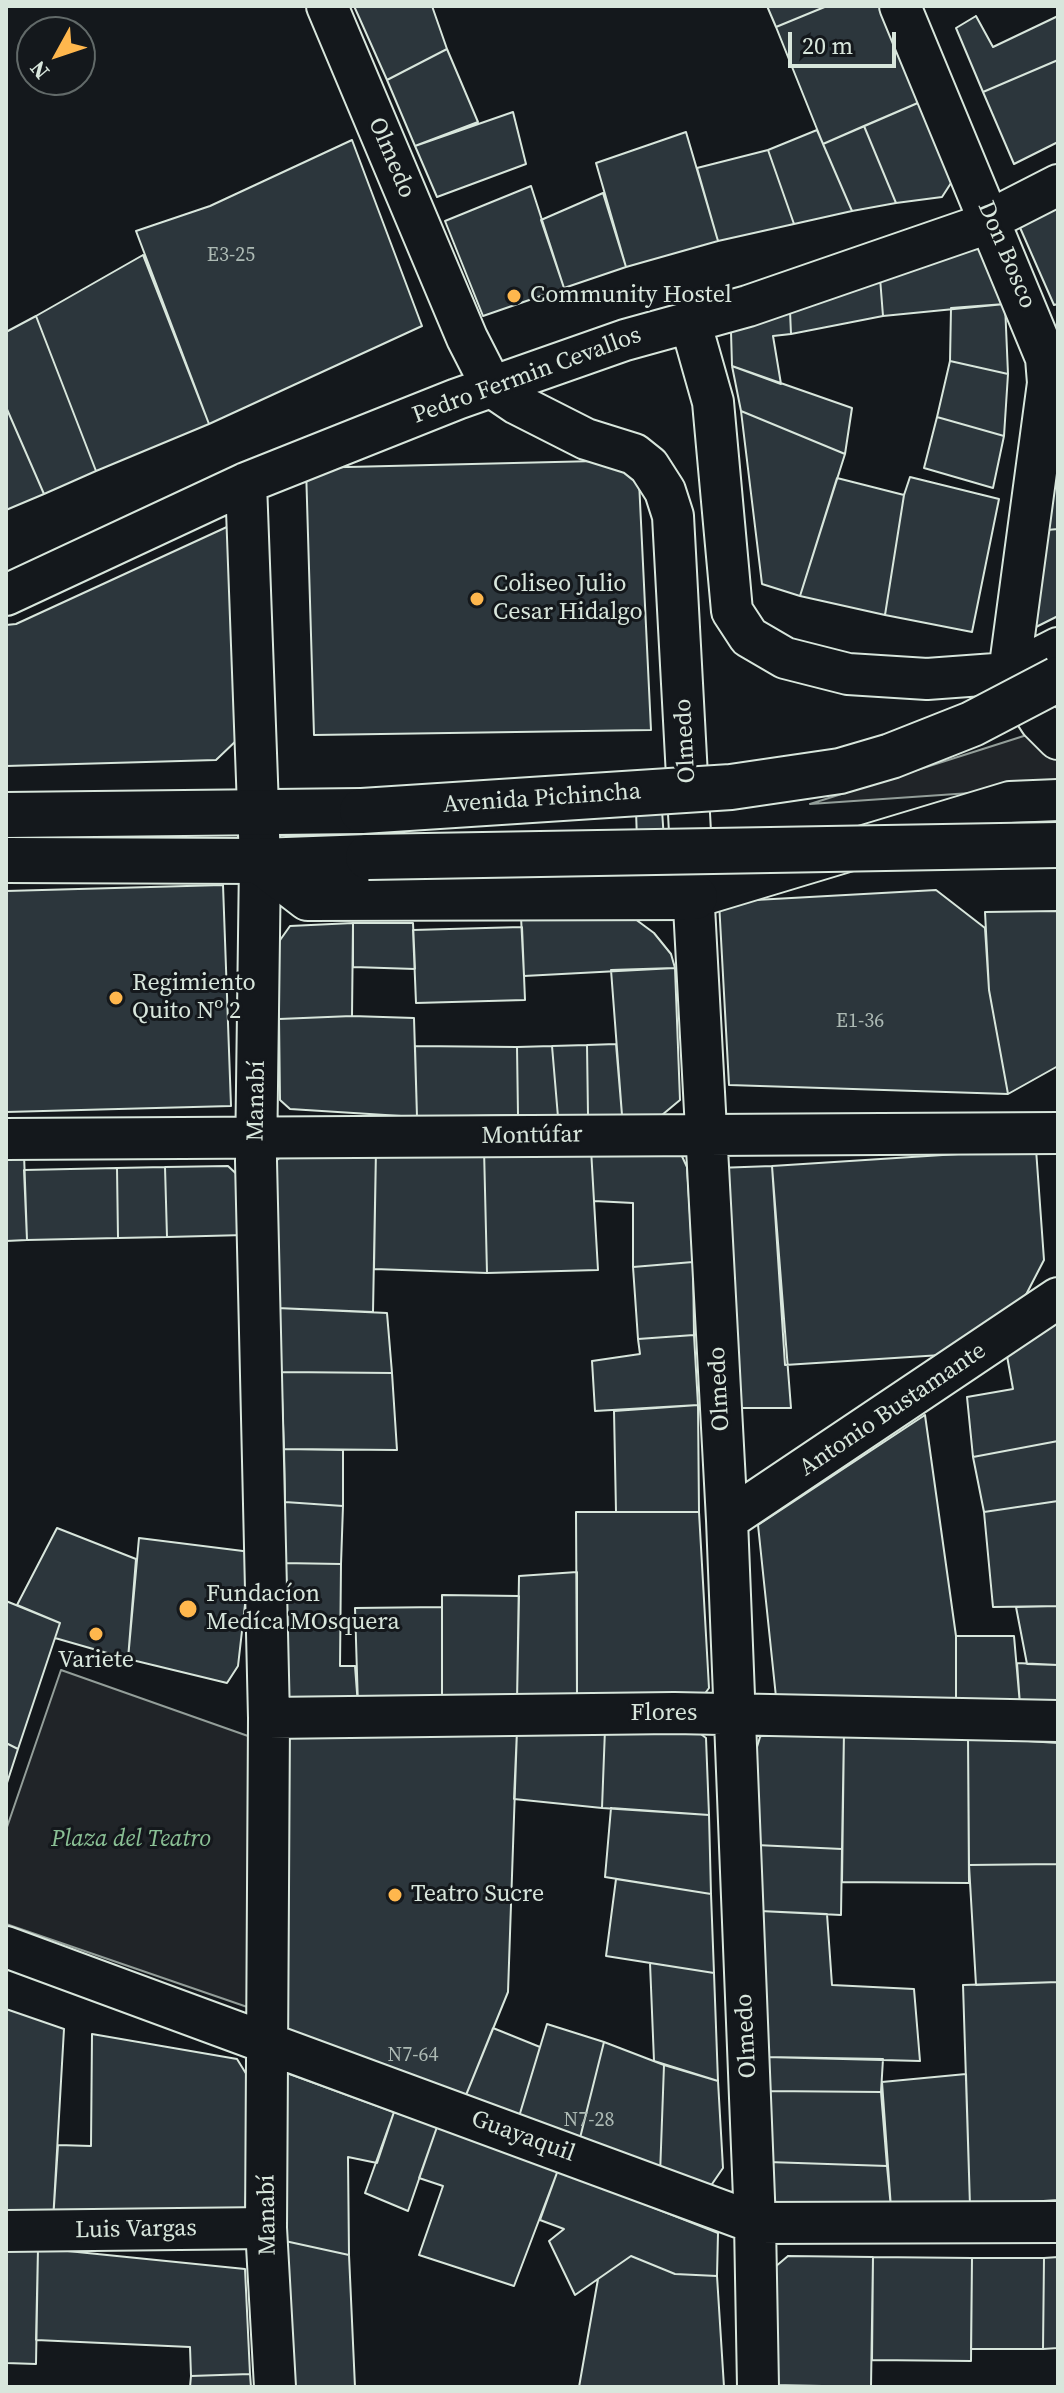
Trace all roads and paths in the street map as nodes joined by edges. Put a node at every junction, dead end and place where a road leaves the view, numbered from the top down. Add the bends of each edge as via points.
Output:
1 (327, 6) edge
2 (900, 6) edge
3 (1058, 185) edge
4 (992, 221) junction
5 (690, 321) junction
6 (563, 362) junction
7 (492, 387) junction
8 (586, 439) junction
9 (246, 483) junction
10 (6, 595) edge
11 (1058, 648) edge
12 (1009, 673) junction
13 (1058, 679) edge
14 (1058, 739) edge
15 (1058, 800) edge
16 (259, 813) junction
17 (6, 815) edge
18 (1058, 845) edge
19 (6, 860) edge
20 (260, 861) junction
21 (695, 897) junction
22 (1058, 1133) edge
23 (706, 1134) junction
24 (256, 1138) junction
25 (6, 1139) edge
26 (1058, 1298) edge
27 (727, 1520) junction
28 (733, 1714) junction
29 (269, 1718) junction
30 (1058, 1721) edge
31 (6, 1947) edge
32 (270, 2042) junction
33 (1058, 2222) edge
34 (755, 2223) junction
35 (266, 2228) junction
36 (6, 2231) edge
37 (275, 2387) edge
38 (758, 2387) edge

1 - 7 street, Olmedo
2 - 4 street, Don Bosco
3 - 4 street, Pedro Fermin Cevallos
4 - 5 street, Pedro Fermin Cevallos
4 - 12 street, Don Bosco via 1037,331 1048,383
5 - 6 street, Pedro Fermin Cevallos
5 - 12 street via 713,402 732,611 749,637 785,658 848,674 927,679
6 - 7 street, Pedro Fermin Cevallos
6 - 8 street via 555,371 555,396
7 - 8 street, Olmedo
7 - 9 street, Pedro Fermin Cevallos
8 - 21 street, Olmedo via 634,454 649,466 673,516
9 - 10 street, Pedro Fermin Cevallos
9 - 16 street, Manabí
11 - 12 street
12 - 14 street
13 - 16 main road, Avenida Pichincha, bridge via 972,724 840,771 731,787
15 - 21 street via 1010,802
16 - 17 main road, Avenida Pichincha
16 - 20 street, Manabí
18 - 20 main road, Avenida Pichincha, bridge
19 - 20 main road, Avenida Pichincha
20 - 21 main road via 308,898
20 - 24 street, Manabí
21 - 23 street, Olmedo
22 - 23 street, Montúfar
23 - 24 street, Montúfar
23 - 27 street, Olmedo
24 - 25 street, Montúfar
24 - 29 street, Manabí
26 - 27 street, Antonio Bustamante
27 - 28 street, Olmedo
28 - 29 street, Flores
28 - 30 street, Flores
28 - 34 street, Olmedo
29 - 32 street, Manabí
31 - 32 street, Guayaquil
32 - 34 street, Guayaquil
32 - 35 street, Manabí
33 - 34 street, Guayaquil
34 - 38 street, Olmedo
35 - 36 street, Luis Vargas
35 - 37 street, Manabí

